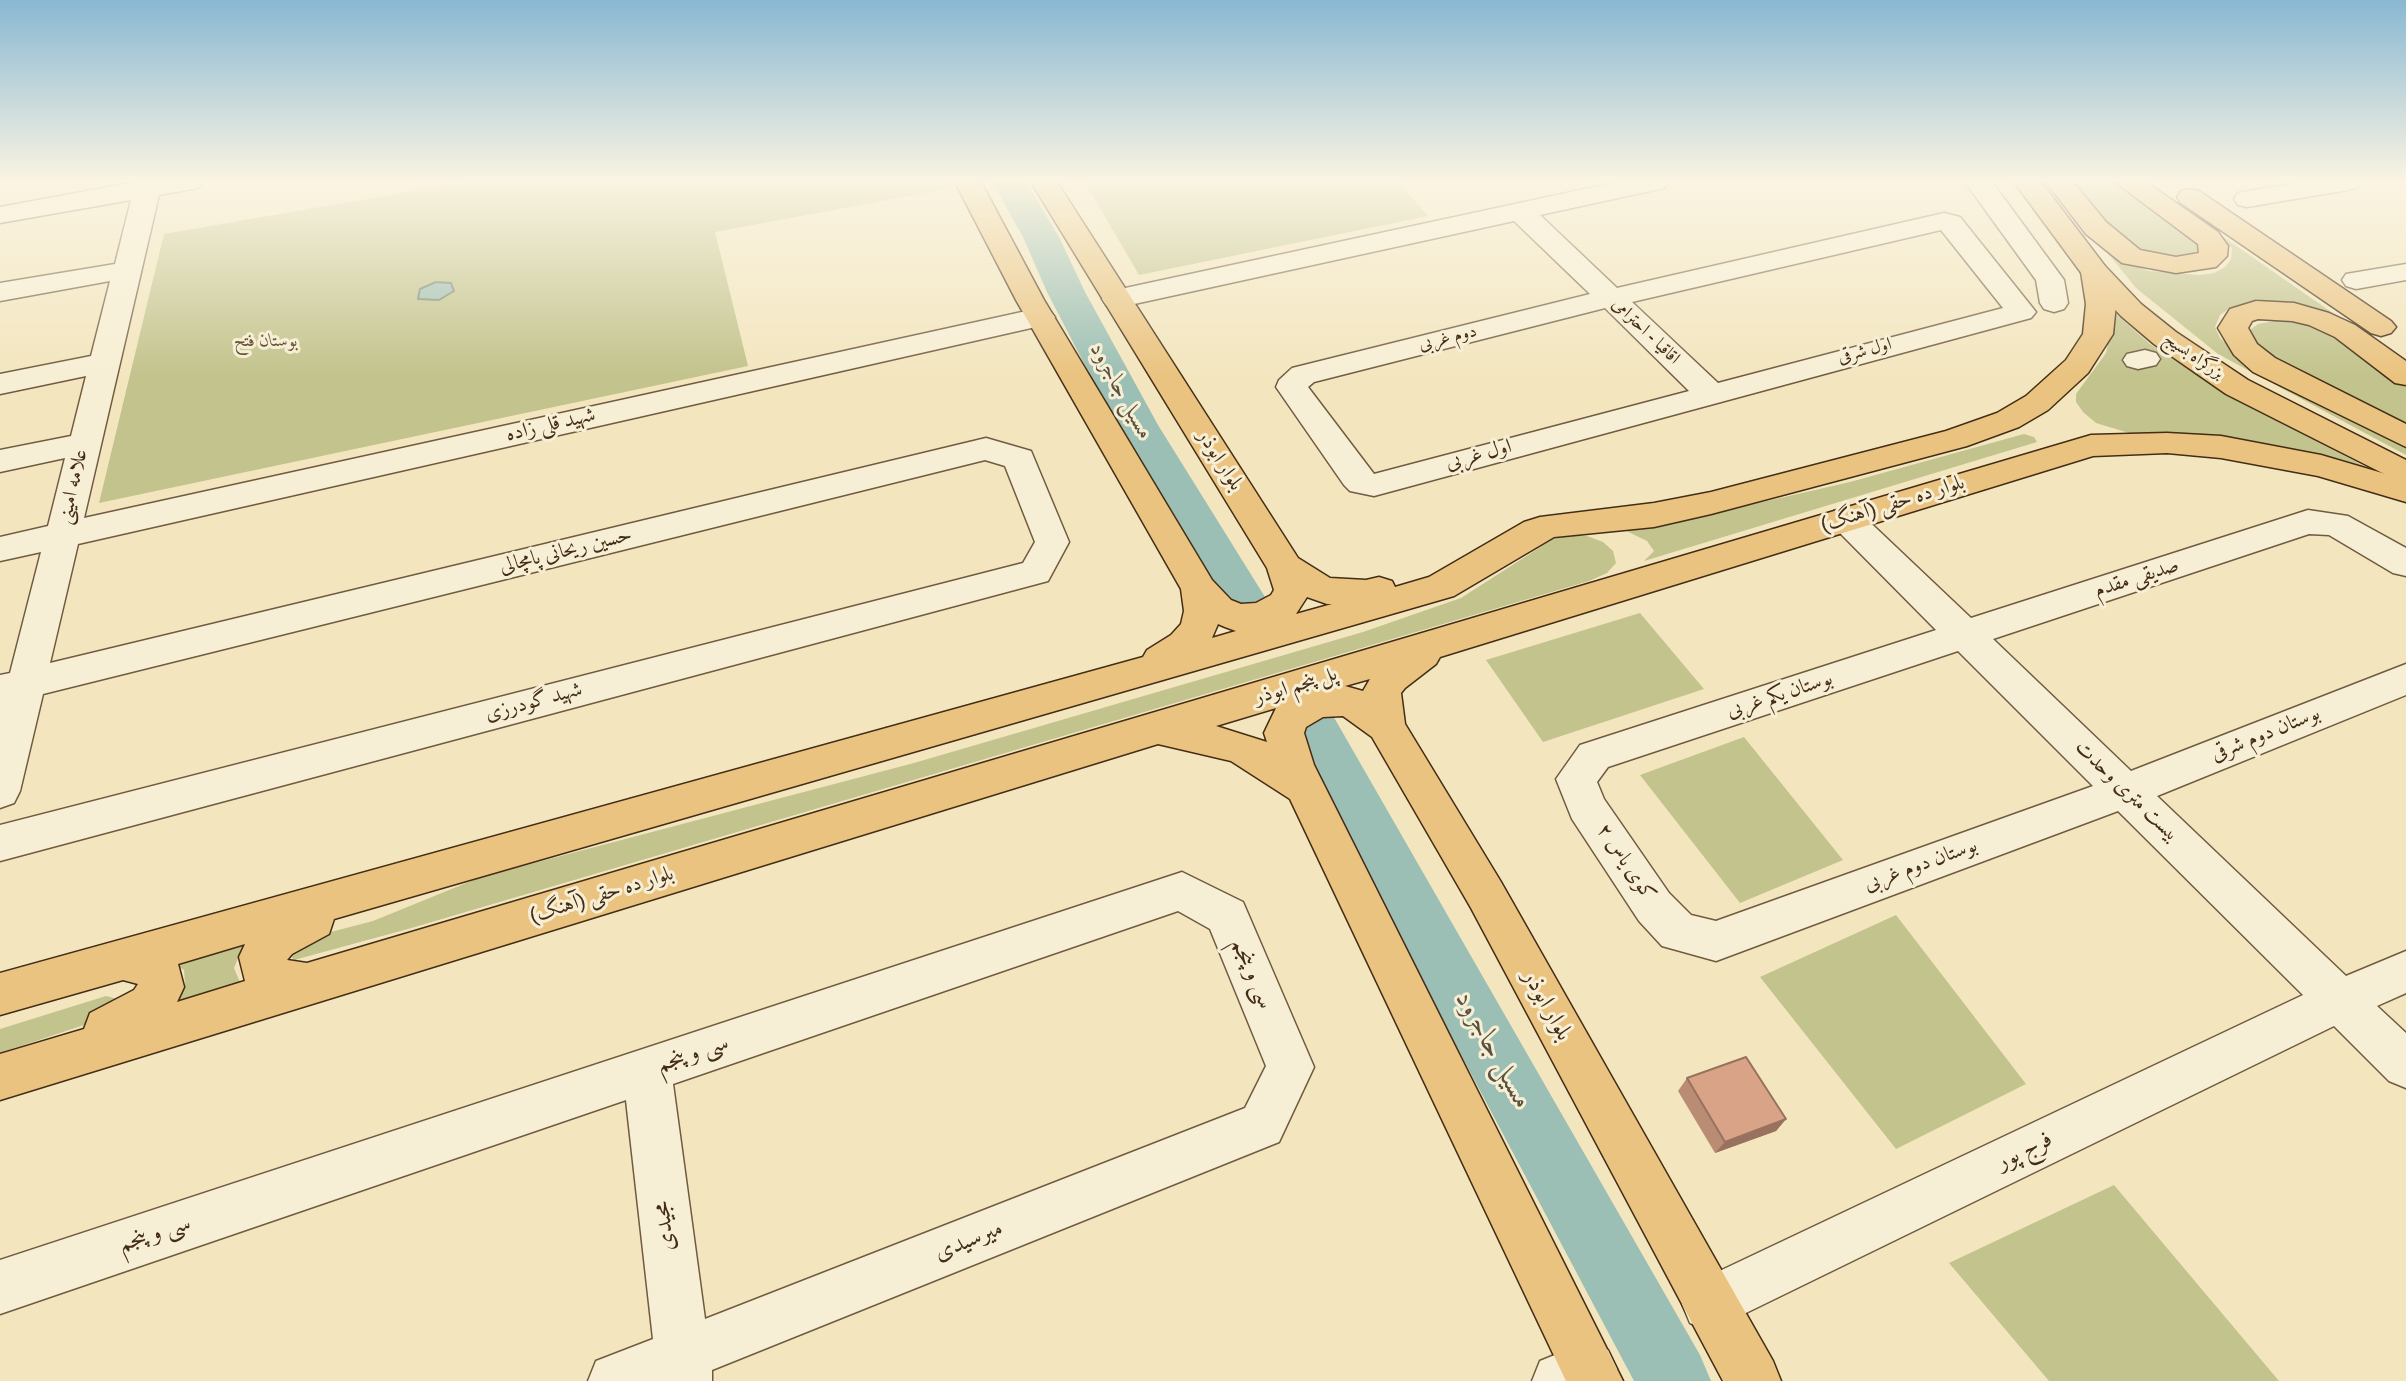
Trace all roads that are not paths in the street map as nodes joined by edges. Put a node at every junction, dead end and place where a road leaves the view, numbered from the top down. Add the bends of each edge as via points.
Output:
1 (133, 246) edge
2 (1002, 246) edge
3 (1084, 246) edge
4 (1361, 246) edge
5 (1557, 246) edge
6 (1839, 246) edge
7 (1968, 246) edge
8 (2025, 246) edge
9 (2076, 246) edge
10 (2118, 246) edge
11 (2214, 246) edge
12 (2263, 246) edge
13 (127, 270) junction
14 (2095, 272) junction
15 (2406, 272) edge
16 (2356, 280) dead end
17 (0, 292) edge
18 (1610, 298) junction
19 (1116, 299) junction
20 (2054, 303) dead end
21 (2021, 312) joint
22 (1040, 317) junction
23 (2406, 344) edge
24 (104, 363) junction
25 (2406, 376) edge
26 (0, 384) edge
27 (1292, 387) joint
28 (1710, 393) junction
29 (2008, 420) junction
30 (2406, 437) edge
31 (84, 444) junction
32 (2055, 457) junction
33 (0, 461) edge
34 (2406, 474) edge
35 (2406, 491) edge
36 (1846, 519) junction
37 (62, 534) junction
38 (1052, 541) joint
39 (0, 549) edge
40 (1479, 563) junction
41 (2406, 564) edge
42 (1285, 567) junction
43 (1199, 589) junction
44 (1966, 635) junction
45 (1435, 646) junction
46 (1389, 659) joint
47 (1133, 674) junction
48 (2406, 679) edge
49 (13, 687) edge
50 (1204, 714) joint
51 (1386, 726) junction
52 (1155, 729) junction
53 (1594, 756) joint
54 (1298, 771) junction
55 (0, 791) edge
56 (2125, 791) junction
57 (0, 843) edge
58 (416, 881) junction
59 (1716, 941) joint
60 (122, 959) junction
61 (2406, 972) edge
62 (307, 984) junction
63 (0, 994) edge
64 (2340, 1000) junction
65 (2406, 1065) edge
66 (0, 1067) edge
67 (1290, 1067) joint
68 (648, 1070) junction
69 (0, 1077) edge
70 (0, 1287) edge
71 (1709, 1304) junction
72 (684, 1368) edge
73 (1581, 1377) edge
74 (616, 1381) edge
75 (1753, 1381) edge

1 - 13 street, علامه امینی
2 - 22 main road
3 - 19 main road, بلوار ابوذر
4 - 19 street
5 - 18 street, اقاقیا - احترامی
6 - 18 street, دوم غربی
7 - 21 street, دوم غربی
8 - 20 street via 2049,280
9 - 14 main road, بزرگراه بسیج
10 - 11 main road via 2132,257 2176,265 2206,261 2213,256
12 - 23 main road
13 - 17 street
13 - 24 street, علامه امینی
14 - 29 main road via 2101,304 2098,334 2077,366 2053,390
14 - 34 main road, بزرگراه بسیج via 2139,317 2216,373
15 - 16 street
18 - 27 street, دوم غربی via 1303,375
18 - 28 street, اقاقیا - احترامی
19 - 42 main road, بلوار ابوذر
21 - 28 street, اول شرقی
22 - 37 street, شهید قلی زاده
22 - 43 main road
24 - 26 street
24 - 31 street, علامه امینی
25 - 30 main road via 2344,331 2294,312 2256,310 2240,315 2233,328 2245,349 2264,365
27 - 28 street, اول غربی via 1356,477 1374,485
29 - 32 main road via 2036,421 2057,431 2063,444
29 - 40 main road via 1956,439 1711,503 1654,515 1552,525
31 - 33 street
31 - 37 street, علامه امینی
32 - 35 main road, بلوار ده حقی (آهنگ) via 2115,443 2221,447 2321,466
32 - 36 main road, بلوار ده حقی (آهنگ)
36 - 44 street, بیست متری وحدت
36 - 45 main road, بلوار ده حقی (آهنگ)
37 - 39 street, شهید قلی زاده
37 - 49 street, علامه امینی
38 - 49 street, حسین ریحانی پامچالی via 1018,459 986,449
38 - 57 street, شهید گودرزی via 1035,572
40 - 42 main road, بلوار ابوذر via 1366,593 1327,591
40 - 47 main road via 1441,587
41 - 44 street, صدیقی مقدم via 2336,524 2308,522
42 - 43 main road via 1292,590 1285,604 1264,616 1238,618 1218,610
43 - 47 main road via 1202,611 1198,629 1184,645
44 - 53 street, بوستان یکم غربی
44 - 56 street, بیست متری وحدت
45 - 46 main road, بلوار ده حقی (آهنگ)
45 - 51 main road, بلوار ابوذر via 1403,668 1382,691
46 - 50 main road, پل پنجم ابوذر
47 - 58 main road
48 - 56 street, بوستان دوم شرقی
49 - 55 street, علامه امینی
50 - 52 main road, بلوار ده حقی (آهنگ)
51 - 54 main road via 1352,702 1320,702 1299,710 1284,733
51 - 71 main road, بلوار ابوذر via 1486,895
52 - 54 main road via 1239,747
52 - 62 main road, بلوار ده حقی (آهنگ)
53 - 59 street, کوی یاس ۲ via 1576,779 1587,807 1654,906 1678,932
54 - 73 main road
56 - 59 street, بوستان دوم غربی
56 - 64 street, بیست متری وحدت
58 - 60 main road
58 - 62 main road via 307,922 267,948 262,957 266,977
60 - 63 main road
60 - 66 main road via 159,973 161,987 150,1005 124,1021
61 - 64 street, فرج پور
62 - 69 main road, بلوار ده حقی (آهنگ)
64 - 65 street, بیست متری وحدت
64 - 71 street, فرج پور
67 - 68 street, سی و پنجم via 1227,916 1182,891
67 - 72 street, میرسیدی via 1262,1125
68 - 70 street, سی و پنجم
68 - 72 street, مجیدی
71 - 75 main road, بلوار ابوذر
72 - 74 street, میرسیدی

